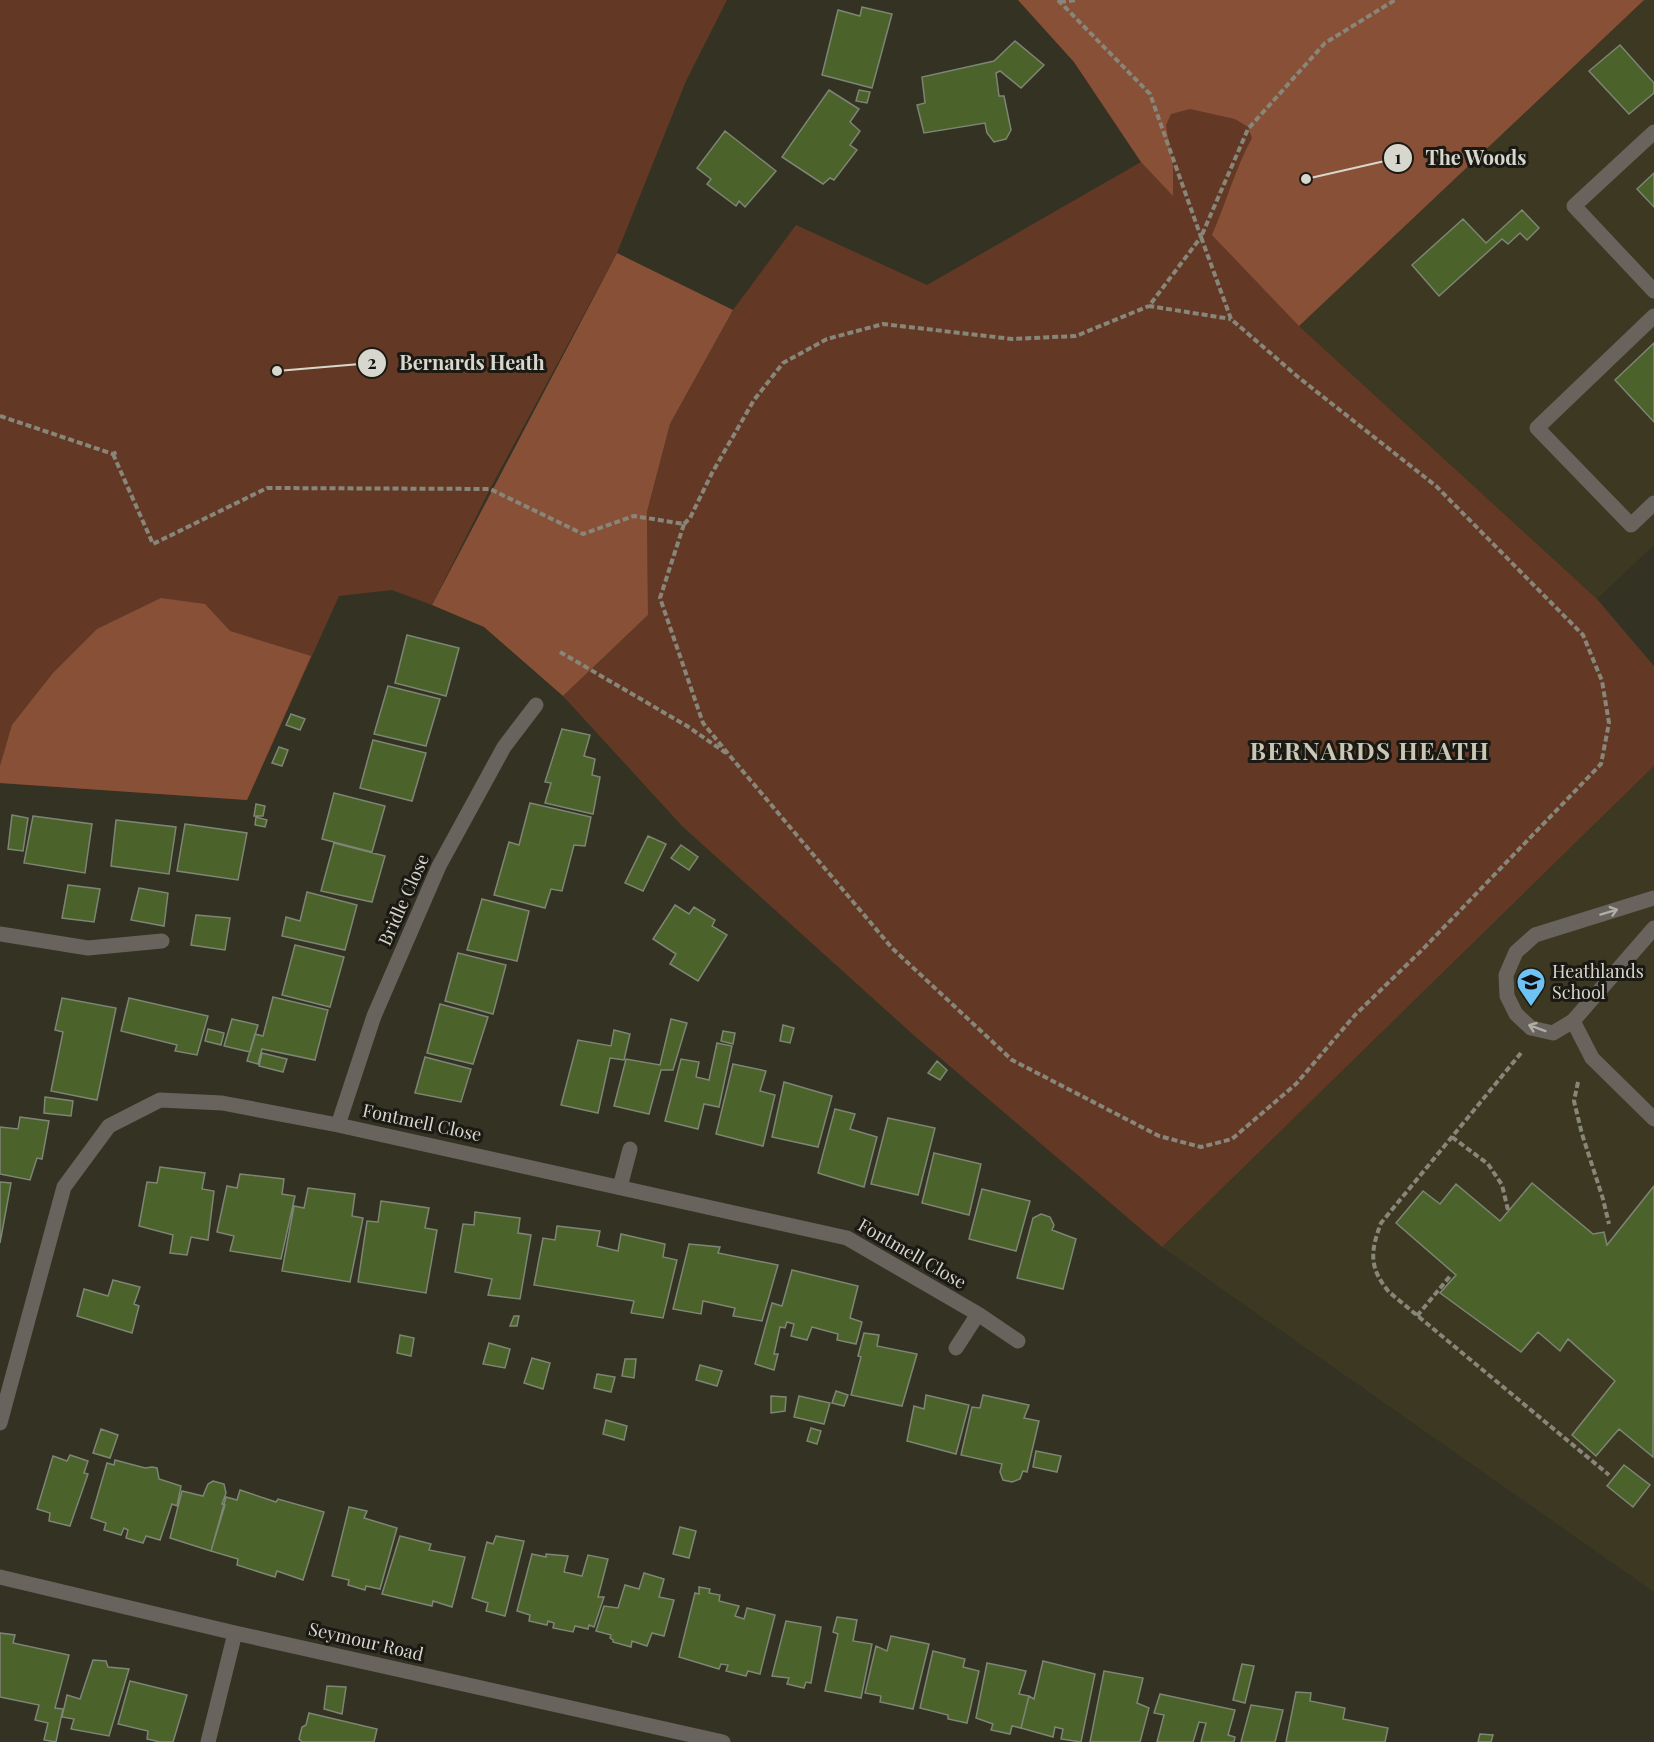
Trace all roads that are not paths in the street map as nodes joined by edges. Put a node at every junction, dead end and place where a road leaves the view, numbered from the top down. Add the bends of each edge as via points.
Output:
1 (1654, 132) edge
2 (1654, 291) edge
3 (1654, 316) edge
4 (1654, 503) edge
5 (536, 705) dead end
6 (1654, 898) edge
7 (1654, 928) edge
8 (0, 934) edge
9 (162, 941) dead end
10 (1574, 1021) junction
11 (1654, 1119) edge
12 (338, 1125) junction
13 (630, 1149) dead end
14 (620, 1187) junction
15 (978, 1314) junction
16 (1018, 1341) dead end
17 (956, 1348) dead end
18 (0, 1423) edge
19 (0, 1577) edge
20 (235, 1633) junction
21 (208, 1742) edge
22 (723, 1742) edge

1 - 2 street via 1574,206
3 - 4 street via 1537,428 1630,525
5 - 12 street, Bridle Close via 504,747 439,866 375,1016
10 -> 6 street via 1553,1033 1531,1028 1516,1014 1507,996 1506,975 1516,952 1535,935
7 - 10 street
8 - 9 street via 88,948
10 - 11 street via 1592,1058
12 - 14 street, Fontmell Close
12 - 18 street, Fontmell Close via 222,1103 160,1100 109,1126 64,1187
13 - 14 street
14 - 15 street, Fontmell Close via 847,1238
15 - 16 street, Fontmell Close
15 - 17 street
19 - 20 street, Seymour Road
20 - 21 street
20 - 22 street, Seymour Road

